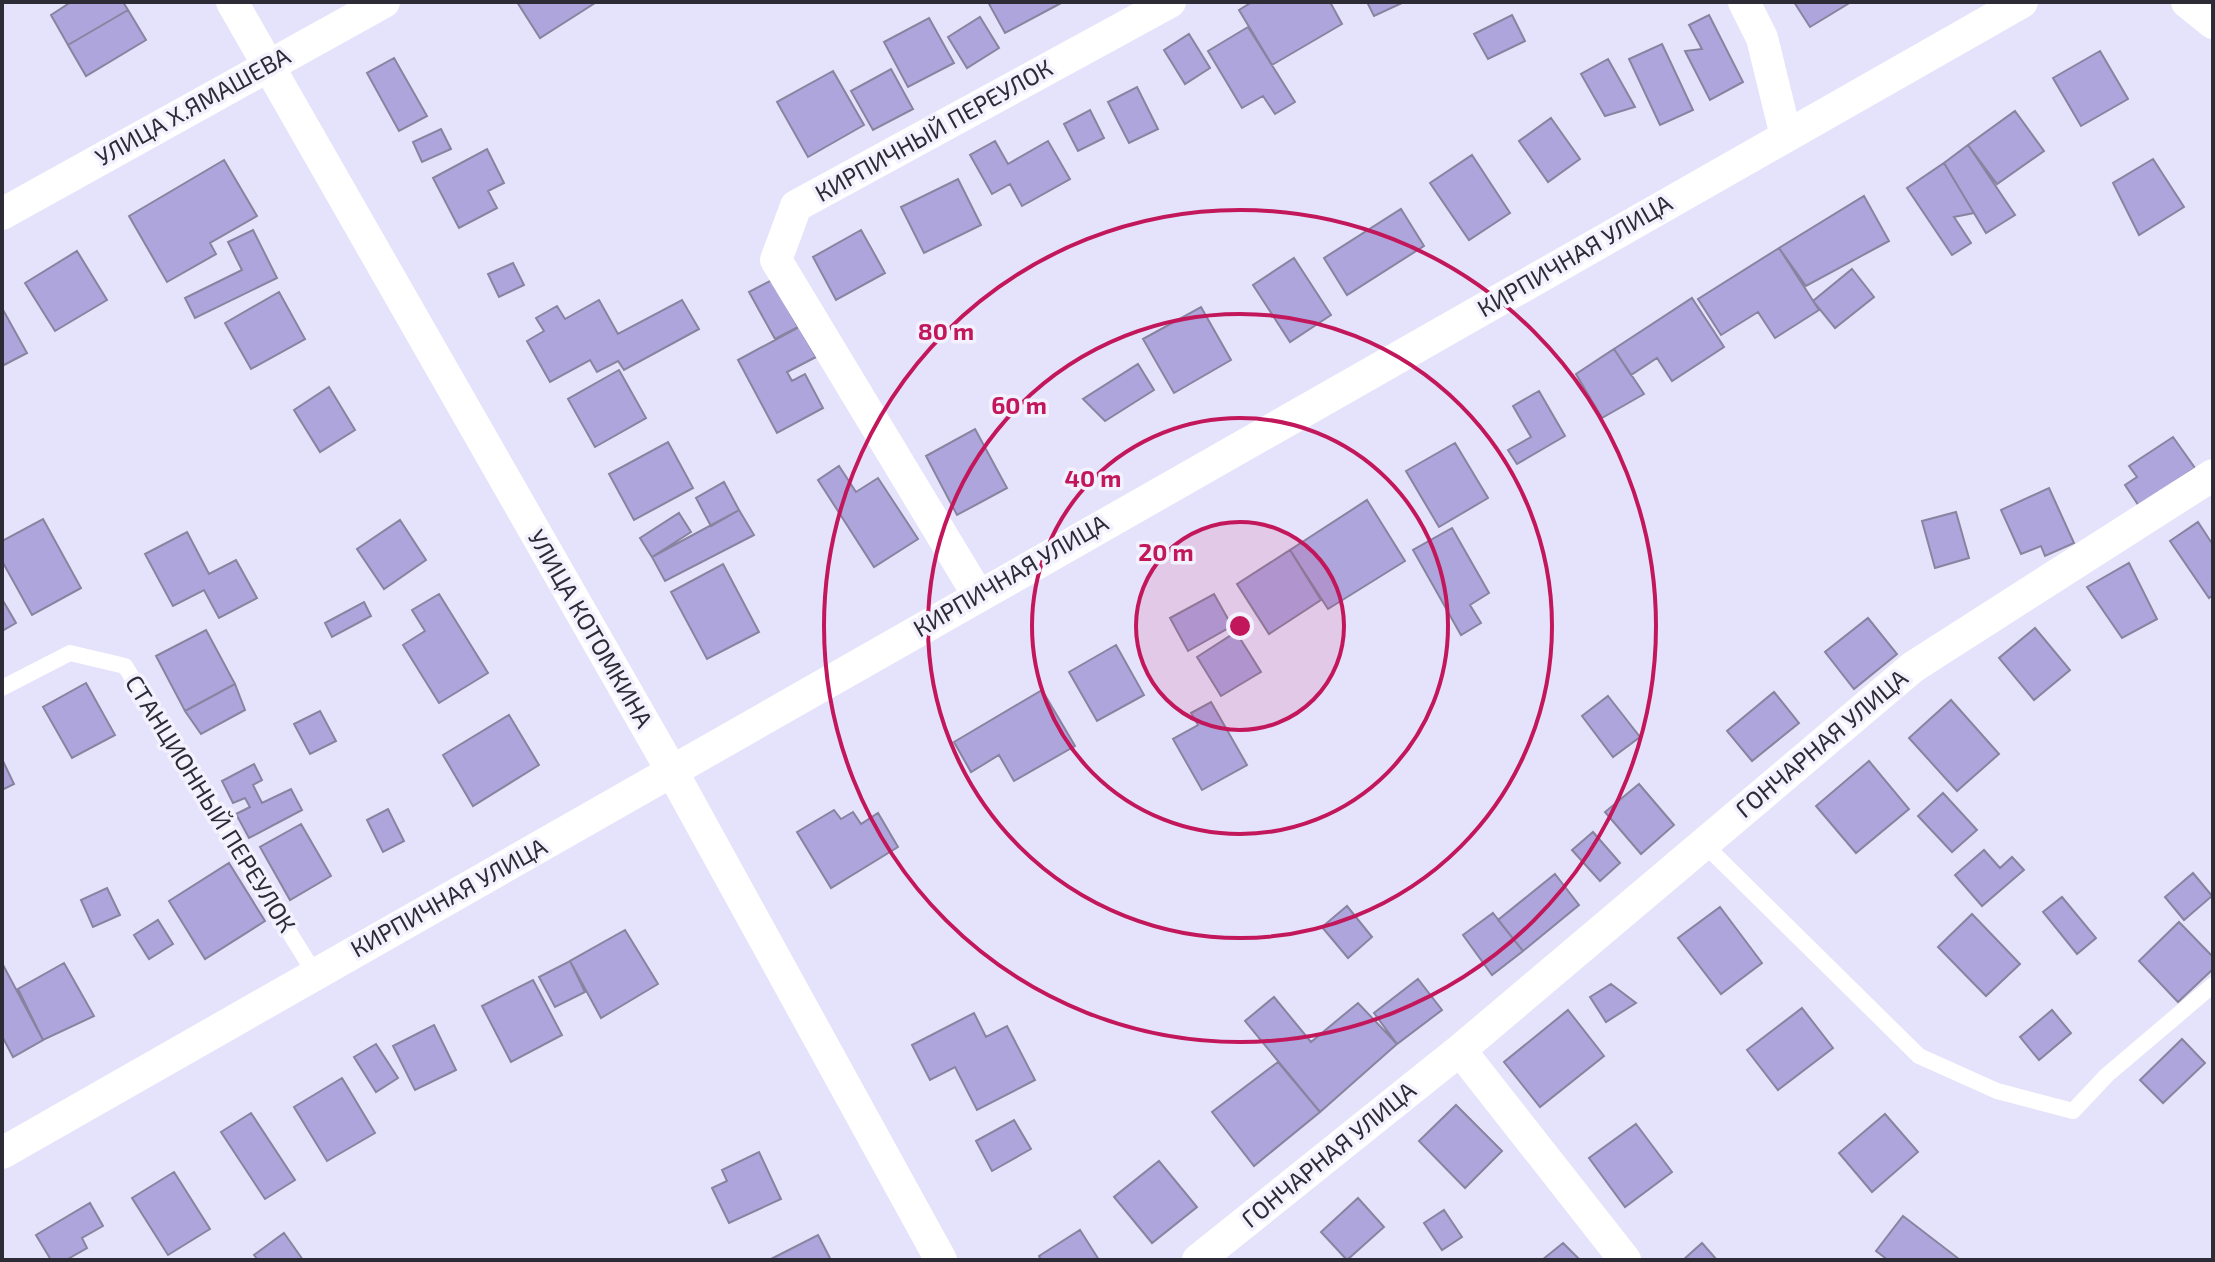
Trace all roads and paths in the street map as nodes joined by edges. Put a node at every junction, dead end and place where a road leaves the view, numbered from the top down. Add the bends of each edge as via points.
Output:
1 (232, 2) edge
2 (384, 2) edge
3 (1170, 2) edge
4 (1744, 2) edge
5 (2022, 2) edge
6 (266, 66) junction
7 (1786, 136) junction
8 (2, 214) edge
9 (2213, 475) edge
10 (978, 595) junction
11 (2, 688) edge
12 (673, 773) junction
13 (1704, 844) junction
14 (315, 974) junction
15 (2213, 985) edge
16 (1460, 1050) junction
17 (2, 1153) edge
18 (941, 1260) edge
19 (1198, 1260) edge
20 (1625, 1260) edge

1 - 6 street, УЛИЦА КОТОМКИНА
2 - 6 street, УЛИЦА Х.ЯМАШЕВА
3 - 10 street, КИРПИЧНЫЙ ПЕРЕУЛОК via 796,206 776,260
4 - 7 street via 1762,38
5 - 7 street, КИРПИЧНАЯ УЛИЦА
6 - 8 street, УЛИЦА Х.ЯМАШЕВА
6 - 12 street, УЛИЦА КОТОМКИНА
7 - 10 street, КИРПИЧНАЯ УЛИЦА
9 - 13 street, ГОНЧАРНАЯ УЛИЦА via 1913,667
10 - 12 street, КИРПИЧНАЯ УЛИЦА
11 - 14 lane, СТАНЦИОННЫЙ ПЕРЕУЛОК via 70,653 125,666
12 - 14 street, КИРПИЧНАЯ УЛИЦА
12 - 18 street, УЛИЦА КОТОМКИНА
13 - 15 lane via 1919,1056 1997,1091 2073,1111 2107,1075
13 - 16 street, ГОНЧАРНАЯ УЛИЦА
14 - 17 street, КИРПИЧНАЯ УЛИЦА
16 - 19 street, ГОНЧАРНАЯ УЛИЦА
16 - 20 street

